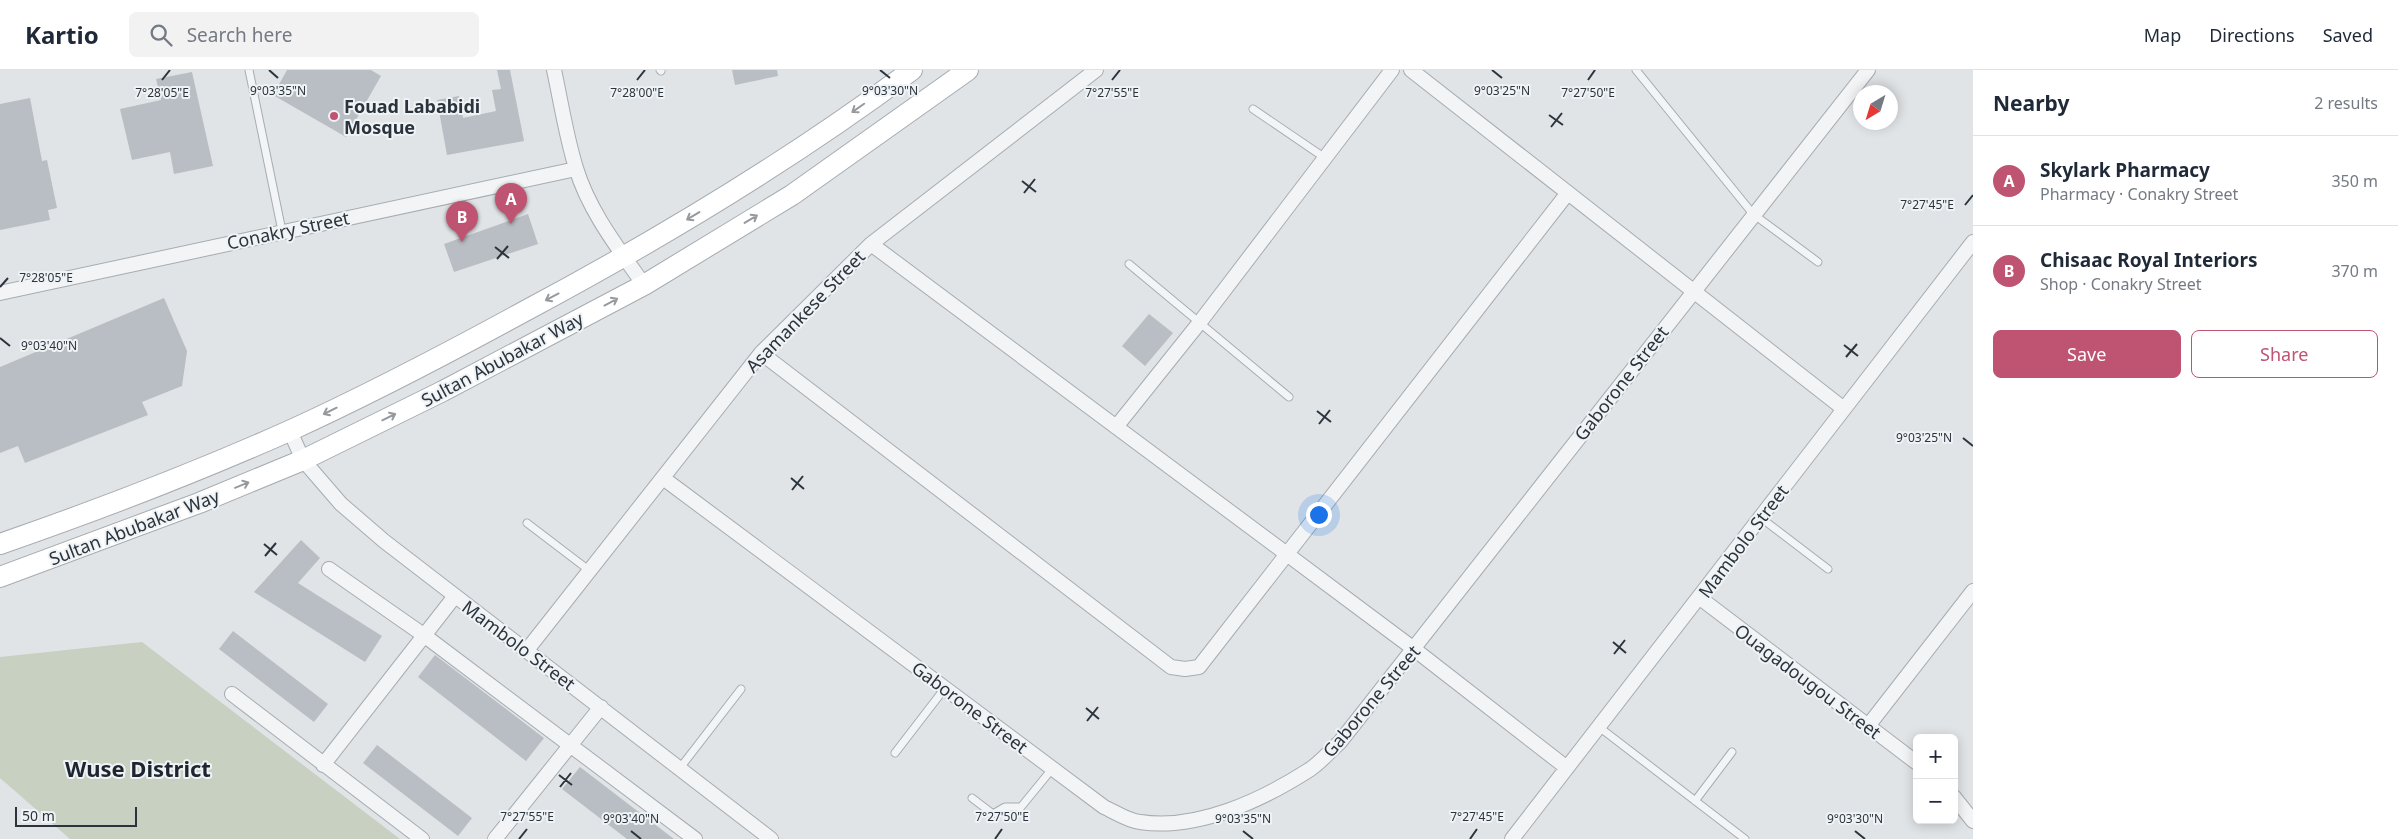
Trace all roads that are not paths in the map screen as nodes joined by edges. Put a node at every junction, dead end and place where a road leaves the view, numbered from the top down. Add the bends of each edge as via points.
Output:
1 (249, 70) edge
2 (554, 70) edge
3 (912, 70) edge
4 (968, 70) edge
5 (1096, 70) edge
6 (1392, 70) edge
7 (1411, 70) edge
8 (1636, 70) edge
9 (1868, 70) edge
10 (1253, 109) dead end
11 (1325, 158) junction
12 (576, 169) junction
13 (1567, 194) junction
14 (1753, 214) junction
15 (282, 231) junction
16 (1973, 242) edge
17 (871, 244) junction
18 (625, 258) junction
19 (1818, 262) dead end
20 (1129, 264) dead end
21 (644, 285) junction
22 (1693, 291) junction
23 (0, 293) edge
24 (1200, 322) junction
25 (761, 353) junction
26 (1289, 396) dead end
27 (1844, 409) junction
28 (1116, 427) junction
29 (290, 430) junction
30 (303, 460) junction
31 (664, 478) junction
32 (1761, 518) junction
33 (527, 523) dead end
34 (0, 544) edge
35 (1288, 555) junction
36 (329, 569) dead end
37 (1828, 569) dead end
38 (590, 571) junction
39 (0, 578) edge
40 (1973, 591) edge
41 (455, 596) junction
42 (1700, 598) junction
43 (425, 636) junction
44 (1414, 649) junction
45 (527, 650) junction
46 (945, 688) junction
47 (741, 689) dead end
48 (232, 694) dead end
49 (601, 707) junction
50 (1868, 726) junction
51 (1599, 727) junction
52 (570, 746) junction
53 (1732, 752) dead end
54 (895, 753) dead end
55 (1913, 760) edge
56 (323, 765) junction
57 (680, 768) junction
58 (1052, 768) junction
59 (1568, 768) junction
60 (972, 798) dead end
61 (1696, 801) junction
62 (1958, 801) edge
63 (1973, 821) edge
64 (422, 839) edge
65 (495, 839) edge
66 (695, 839) edge
67 (771, 839) edge
68 (1512, 839) edge
69 (1745, 839) edge

1 - 15 lane
2 - 12 street
3 -> 18 main road, Sultan Abubakar Way via 772,168
21 -> 4 main road, Sultan Abubakar Way via 792,195
5 - 17 street, Asamankese Street
6 - 11 street
7 - 13 street
8 - 14 lane
9 - 14 street, Gaborone Street
10 - 11 lane
11 - 24 street
12 - 15 street, Conakry Street
12 - 18 street via 598,217
13 - 22 street
13 - 35 street
14 - 19 lane
14 - 22 street, Gaborone Street
15 - 23 street, Conakry Street
16 - 27 street, Mambolo Street
17 - 25 street, Asamankese Street
17 - 28 street
18 - 21 street
18 -> 29 main road, Sultan Abubakar Way via 428,363
20 - 24 lane
30 -> 21 main road, Sultan Abubakar Way via 443,391
22 - 27 street
22 - 44 street, Gaborone Street
24 - 26 lane
24 - 28 street
25 - 31 street, Asamankese Street
25 - 35 street via 1171,666 1199,667
27 - 32 street, Mambolo Street
28 - 35 street
29 - 30 street, Mambolo Street
29 - 34 main road, Sultan Abubakar Way via 191,473
39 -> 30 main road, Sultan Abubakar Way
30 - 41 street, Mambolo Street via 341,504
31 - 38 street, Asamankese Street
31 - 46 street, Gaborone Street
32 - 37 lane
32 - 42 street, Mambolo Street
33 - 38 lane
35 - 44 street
36 - 43 street
38 - 45 street, Asamankese Street
40 - 50 street
41 - 43 street
41 - 45 street, Mambolo Street
42 - 50 street, Ouagadougou Street
42 - 51 street, Mambolo Street
43 - 52 street
43 - 56 street
44 - 58 street, Gaborone Street via 1340,742 1311,769 1264,795 1218,813 1174,824 1138,822 1104,808
44 - 59 street
45 - 49 street, Mambolo Street
46 - 54 lane
46 - 58 street, Gaborone Street
47 - 57 lane
48 - 56 street
49 - 52 street
49 - 57 street, Mambolo Street
50 - 55 street, Ouagadougou Street
51 - 59 street, Mambolo Street
51 - 61 lane
52 - 65 street
52 - 66 street
53 - 61 lane
56 - 64 street
57 - 67 street, Mambolo Street
58 - 60 lane via 1022,808 1005,807 993,814
59 - 68 street, Mambolo Street
61 - 69 lane
62 - 63 street

